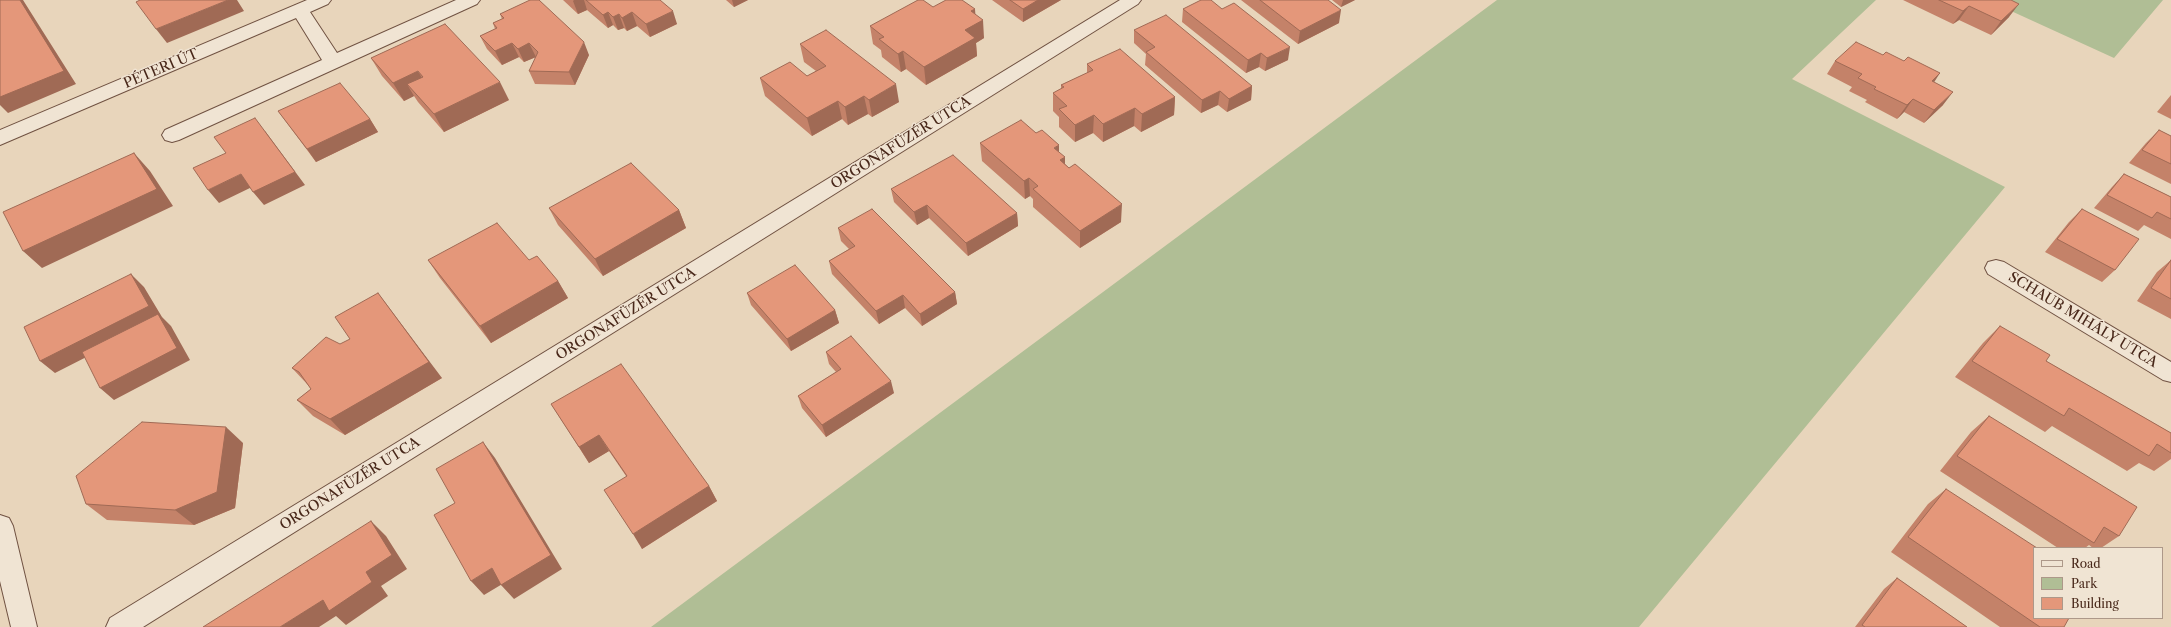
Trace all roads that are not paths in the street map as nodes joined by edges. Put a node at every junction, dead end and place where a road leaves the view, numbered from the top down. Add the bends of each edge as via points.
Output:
1 (322, 0) edge
2 (470, 0) edge
3 (1132, 0) edge
4 (300, 9) junction
5 (333, 62) junction
6 (172, 135) dead end
7 (0, 138) edge
8 (1996, 268) dead end
9 (2171, 373) edge
10 (0, 526) edge
11 (24, 627) edge
12 (119, 627) edge

1 - 4 street, PÉTERI ÚT
2 - 5 street
3 - 12 street, ORGONAFÜZÉR UTCA
4 - 5 street
4 - 7 street, PÉTERI ÚT
5 - 6 street
8 - 9 street, SCHAUB MIHÁLY UTCA
10 - 11 street

